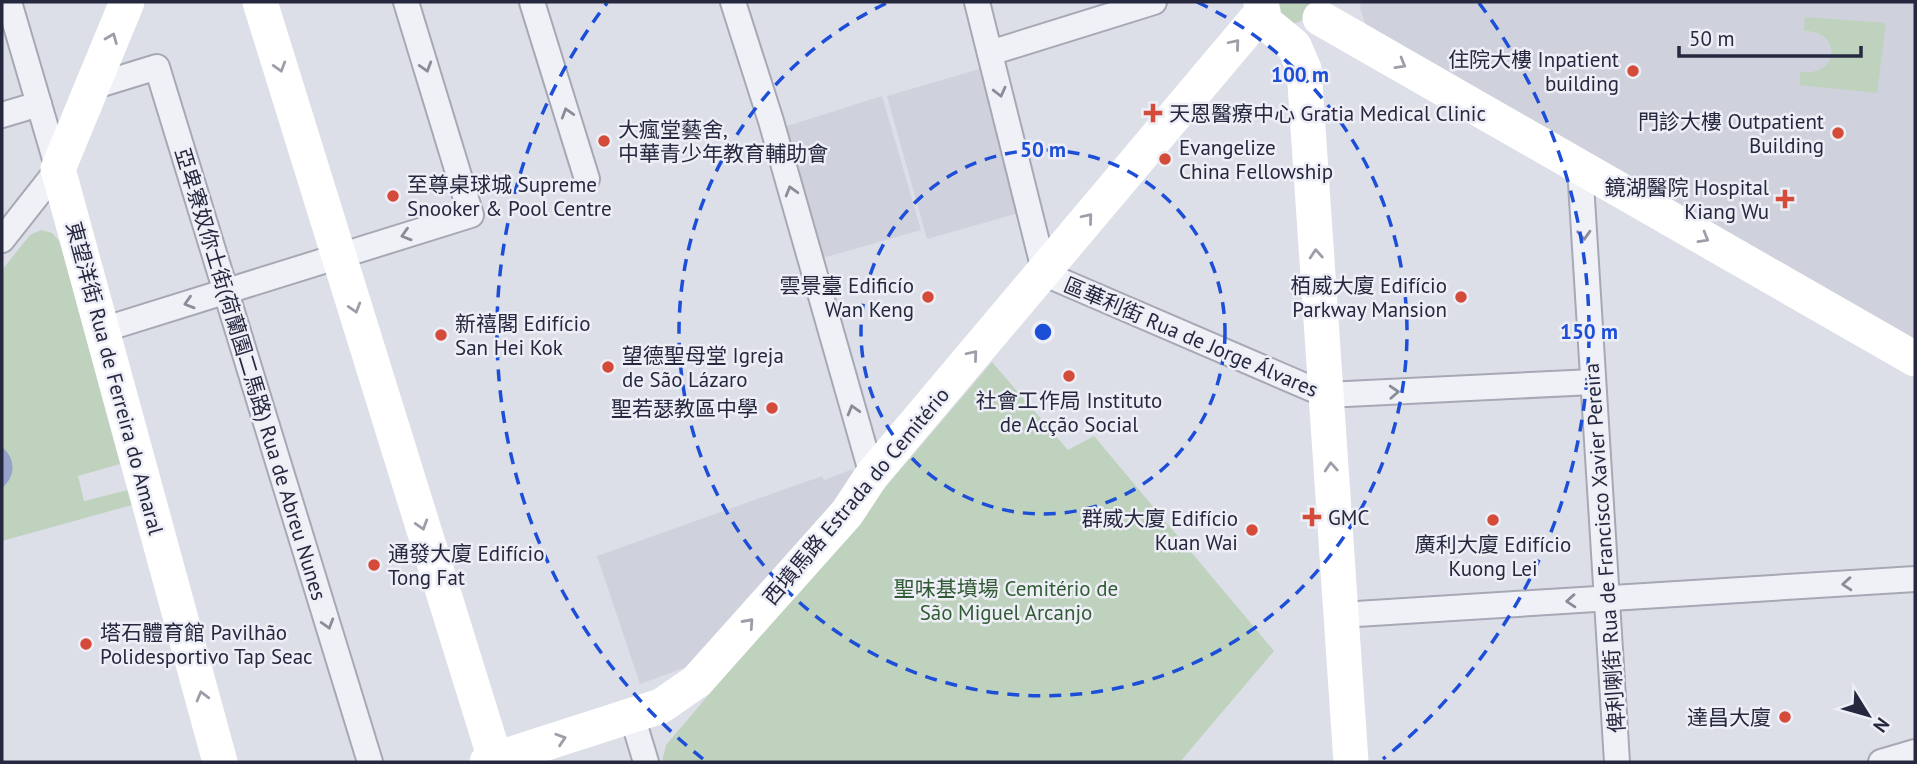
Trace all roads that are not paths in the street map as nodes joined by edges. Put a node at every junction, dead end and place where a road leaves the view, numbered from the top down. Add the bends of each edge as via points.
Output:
1 (9, 2) edge
2 (127, 2) edge
3 (260, 2) edge
4 (406, 2) edge
5 (532, 2) edge
6 (733, 2) edge
7 (977, 2) edge
8 (1154, 2) edge
9 (1321, 10) edge
10 (1268, 16) edge
11 (1369, 46) junction
12 (990, 53) junction
13 (1305, 85) junction
14 (92, 87) junction
15 (39, 104) junction
16 (2, 115) edge
17 (1580, 167) junction
18 (58, 169) junction
19 (587, 179) dead end
20 (2, 240) edge
21 (339, 256) junction
22 (1044, 270) junction
23 (226, 291) junction
24 (102, 330) junction
25 (1915, 359) edge
26 (1593, 382) junction
27 (1326, 395) junction
28 (872, 475) junction
29 (1915, 579) edge
30 (1607, 599) junction
31 (1341, 615) junction
32 (632, 716) junction
33 (1915, 752) edge
34 (493, 761) edge
35 (220, 762) edge
36 (370, 762) edge
37 (646, 762) edge
38 (1351, 762) edge
39 (1617, 762) edge
40 (1881, 762) edge

1 - 15 street
14 -> 2 street
3 -> 21 street
4 -> 21 street via 471,215
19 -> 5 street
28 -> 6 street
7 - 12 street
8 - 12 street
9 - 10 street via 1312,29 1291,37
9 - 11 street
10 - 13 street via 1300,55
22 -> 10 street, 西墳馬路 Estrada do Cemitério
11 - 13 street via 1347,41 1326,47 1311,63
11 -> 17 street
12 -> 22 street
27 -> 13 street
14 - 18 street
14 - 23 street, 亞卑寮奴你士街(荷蘭園二馬路) Rua de Abreu Nunes via 157,67
15 - 16 street
15 - 18 street
17 -> 25 street
17 -> 26 street, 俾利喇街 Rua de Francisco Xavier Pereira
18 - 20 street
18 - 24 street, 東望洋街 Rua de Ferreira do Amaral
21 - 23 street
21 -> 34 street
22 - 27 street, 區華利街 Rua de Jorge Álvares
28 -> 22 street, 西墳馬路 Estrada do Cemitério
23 -> 24 street
23 -> 36 street, 亞卑寮奴你士街(荷蘭園二馬路) Rua de Abreu Nunes
35 -> 24 street, 東望洋街 Rua de Ferreira do Amaral
27 -> 26 street, 區華利街 Rua de Jorge Álvares
26 - 30 street, 俾利喇街 Rua de Francisco Xavier Pereira
31 -> 27 street
32 -> 28 street, 西墳馬路 Estrada do Cemitério via 661,706 697,681 847,513
29 -> 30 street
30 -> 31 street
30 - 39 street, 俾利喇街 Rua de Francisco Xavier Pereira
31 - 38 street
34 -> 32 street, 西墳馬路 Estrada do Cemitério
32 - 37 street
33 - 40 street

